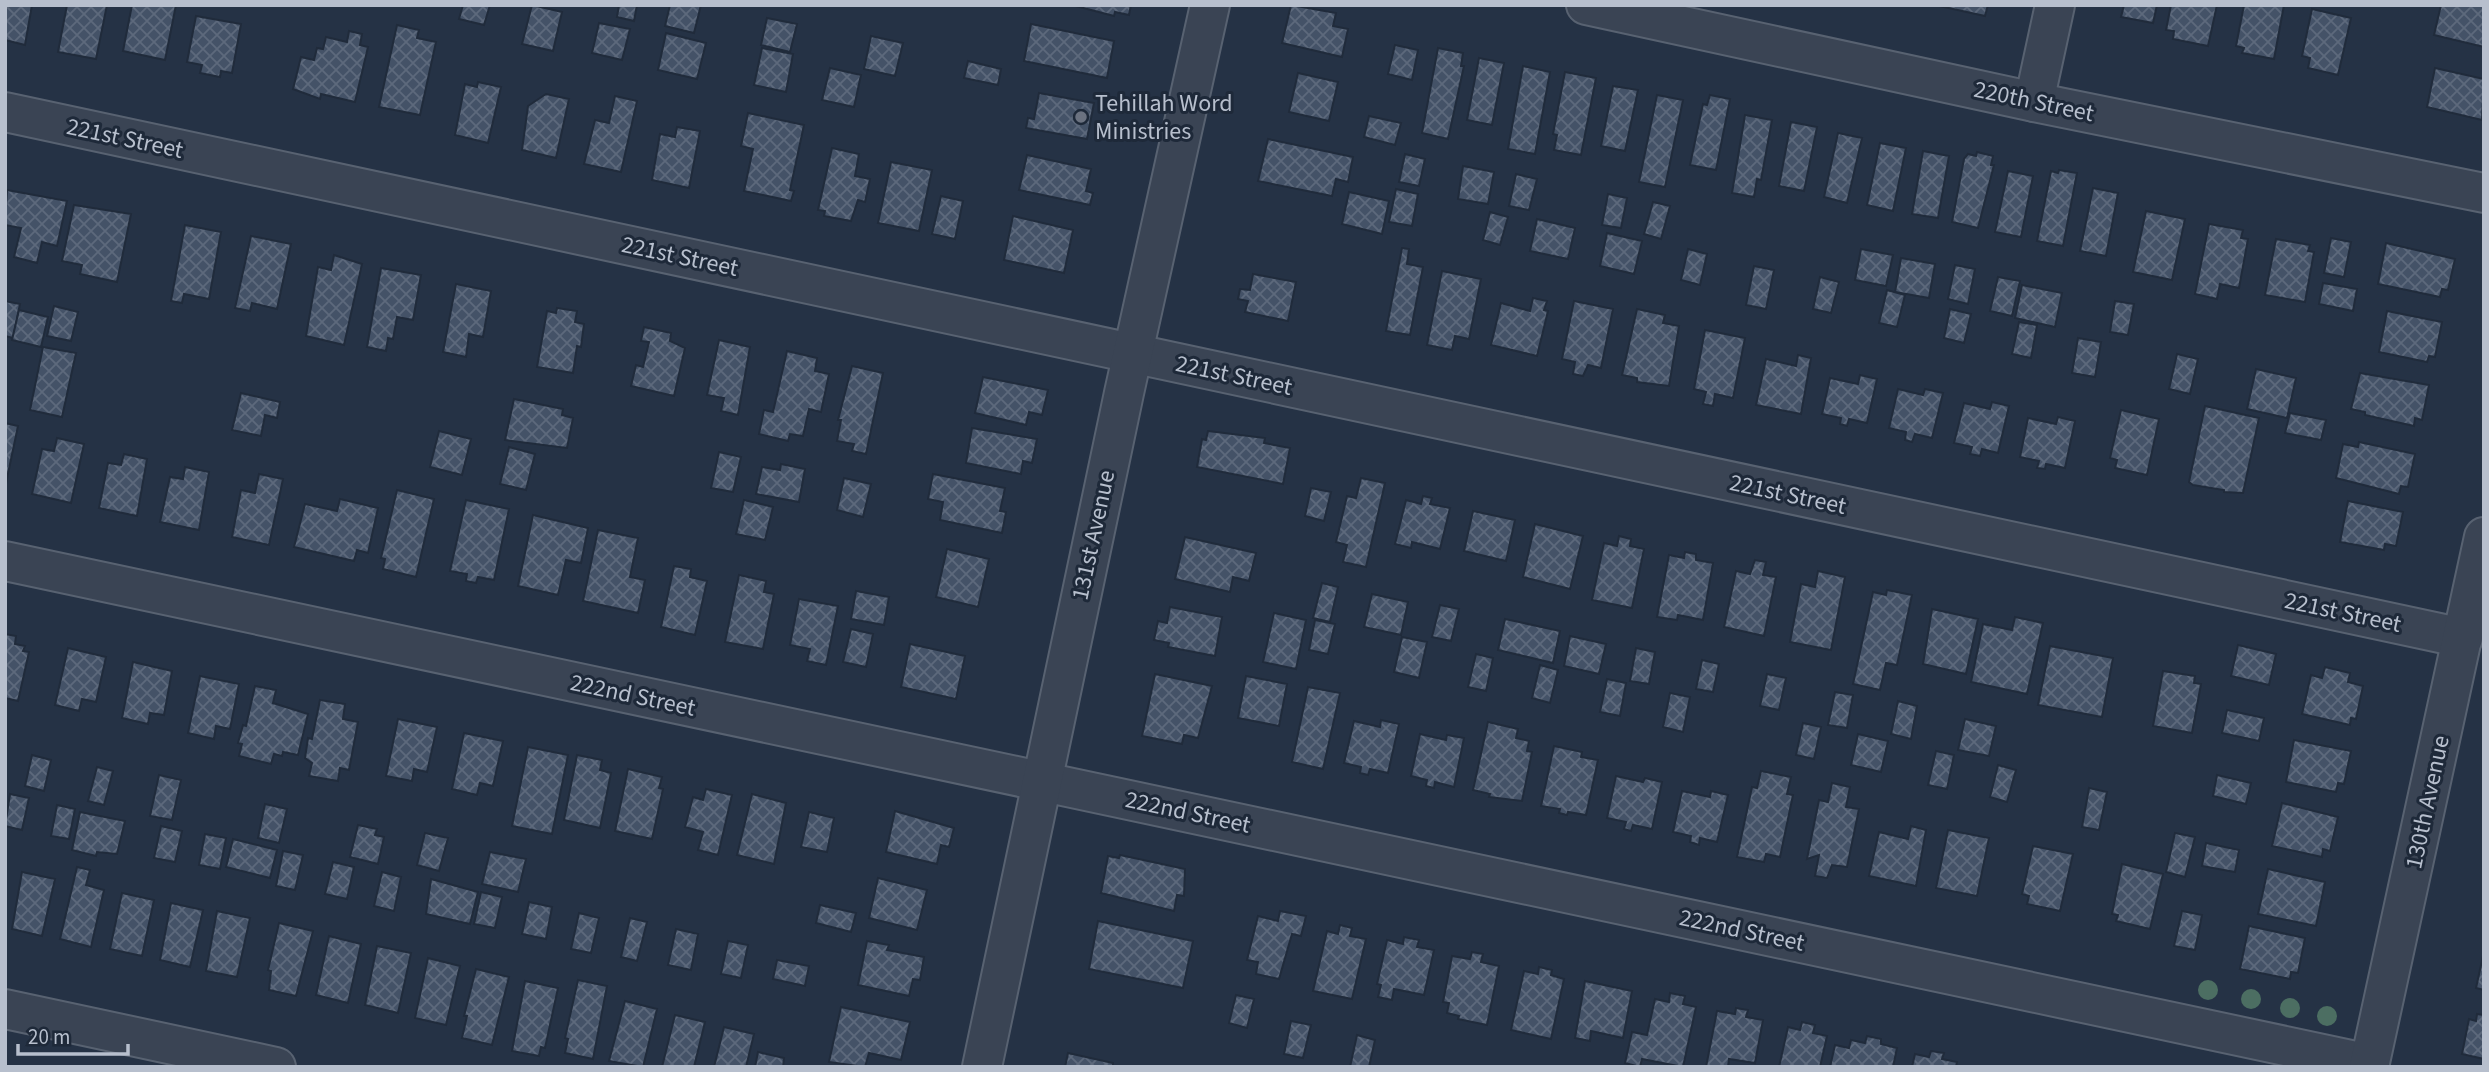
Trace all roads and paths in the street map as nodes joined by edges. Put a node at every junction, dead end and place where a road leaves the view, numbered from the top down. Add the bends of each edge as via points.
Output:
1 (1210, 5) edge
2 (1586, 5) edge
3 (2055, 5) edge
4 (1658, 13) edge
5 (2034, 102) junction
6 (5, 112) edge
7 (2484, 192) edge
8 (1132, 353) junction
9 (2484, 537) edge
10 (5, 561) edge
11 (2463, 638) junction
12 (1040, 781) junction
13 (5, 1009) edge
14 (2370, 1065) edge
15 (276, 1067) edge
16 (982, 1067) edge

1 - 8 street, 131st Avenue
2 - 4 street, 220th Street
3 - 5 street
4 - 5 street, 220th Street
5 - 7 street, 220th Street
6 - 8 street, 221st Street
8 - 11 street, 221st Street
8 - 12 street, 131st Avenue
9 - 11 street, 130th Avenue
10 - 12 street, 222nd Street
11 - 14 street, 130th Avenue
12 - 14 street, 222nd Street
12 - 16 street, 131st Avenue
13 - 15 street

